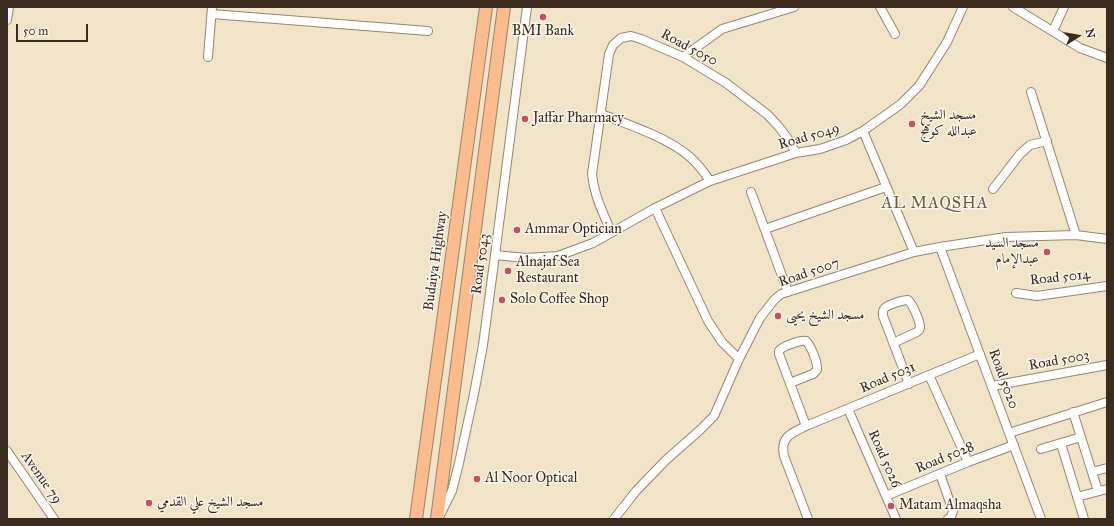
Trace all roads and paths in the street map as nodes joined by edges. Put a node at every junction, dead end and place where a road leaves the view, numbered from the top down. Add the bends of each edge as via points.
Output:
1 (9, 7) edge
2 (486, 7) edge
3 (504, 7) edge
4 (527, 7) edge
5 (794, 7) edge
6 (880, 7) edge
7 (963, 7) edge
8 (1013, 7) edge
9 (1064, 7) edge
10 (775, 10) edge
11 (212, 11) edge
12 (7, 20) edge
13 (428, 31) dead end
14 (1053, 31) junction
15 (895, 34) dead end
16 (208, 57) dead end
17 (683, 57) junction
18 (1107, 58) edge
19 (1031, 92) dead end
20 (601, 114) junction
21 (863, 131) junction
22 (1047, 141) junction
23 (796, 153) junction
24 (710, 181) junction
25 (886, 187) junction
26 (993, 189) dead end
27 (751, 192) dead end
28 (655, 208) junction
29 (765, 229) junction
30 (611, 232) junction
31 (1076, 235) junction
32 (1107, 239) edge
33 (940, 247) junction
34 (914, 252) junction
35 (495, 256) junction
36 (1107, 286) edge
37 (788, 292) junction
38 (1016, 293) dead end
39 (893, 343) junction
40 (980, 354) junction
41 (739, 359) junction
42 (1107, 365) edge
43 (929, 376) junction
44 (790, 383) junction
45 (909, 384) junction
46 (992, 386) junction
47 (1107, 402) edge
48 (848, 409) junction
49 (1073, 412) junction
50 (806, 426) junction
51 (1009, 433) junction
52 (1081, 438) junction
53 (1014, 444) junction
54 (1061, 444) junction
55 (1041, 449) dead end
56 (7, 451) edge
57 (968, 462) junction
58 (1107, 468) edge
59 (1092, 472) junction
60 (940, 474) junction
61 (1107, 489) edge
62 (1098, 491) junction
63 (886, 496) junction
64 (1077, 497) junction
65 (54, 519) edge
66 (416, 519) edge
67 (437, 519) edge
68 (614, 519) edge
69 (808, 519) edge
70 (896, 519) edge
71 (948, 519) edge
72 (1041, 519) edge
73 (1084, 519) edge

1 - 12 street
2 - 66 main road, Budaiya Highway
3 - 67 main road
4 - 35 street, Road 5043
5 - 10 street
6 - 15 street
7 - 21 street, Road 5049 via 947,42 919,86 901,104
8 - 14 street
9 - 14 street
10 - 17 street via 722,29
11 - 13 street
11 - 16 street
14 - 18 street via 1080,48
17 - 20 street, Road 5050 via 641,39 631,36 621,38 613,45 609,54
17 - 23 street, Road 5050 via 726,83 768,116 779,127
19 - 22 street
20 - 24 street via 666,140 696,163
20 - 30 street, Road 5050 via 592,174 593,187
21 - 23 street, Road 5049 via 820,149
21 - 25 street
22 - 26 street via 1030,145
22 - 31 street
23 - 24 street, Road 5049
24 - 28 street, Road 5049
25 - 29 street
25 - 34 street
27 - 29 street
28 - 30 street, Road 5049
28 - 41 street via 708,321 722,342
29 - 37 street
30 - 35 street, Road 5049 via 593,243 558,256
31 - 32 street, Road 5007
31 - 33 street, Road 5007 via 1006,237
33 - 34 street, Road 5007
33 - 40 street, Road 5020
34 - 37 street, Road 5007
35 - 67 street, Road 5043 via 476,387 452,491
36 - 38 street, Road 5014 via 1037,296
37 - 41 street, Road 5007 via 780,294 760,318
39 - 39 street via 920,329 912,304 908,300 883,310
39 - 45 street
40 - 43 street, Road 5031
40 - 46 street, Road 5020
41 - 68 street, Road 5007 via 714,416 666,460 636,491
42 - 46 street, Road 5003
43 - 45 street, Road 5031
43 - 57 street
44 - 44 street via 817,370 817,363 806,341 780,350 780,358
44 - 50 street
45 - 48 street, Road 5031
46 - 51 street, Road 5020
47 - 49 street
48 - 50 street, Road 5031
48 - 63 street, Road 5026
49 - 51 street
49 - 52 street
50 - 69 street, Road 5031 via 786,437 783,449
51 - 53 street, Road 5020
52 - 54 street
52 - 59 street
53 - 57 street, Road 5028
53 - 72 street, Road 5020
54 - 55 street
54 - 64 street
56 - 65 street, Avenue 79
57 - 60 street, Road 5028
58 - 59 street
59 - 62 street
60 - 63 street, Road 5028
60 - 71 street via 953,511
61 - 62 street
62 - 64 street
63 - 70 street, Road 5026
64 - 73 street

